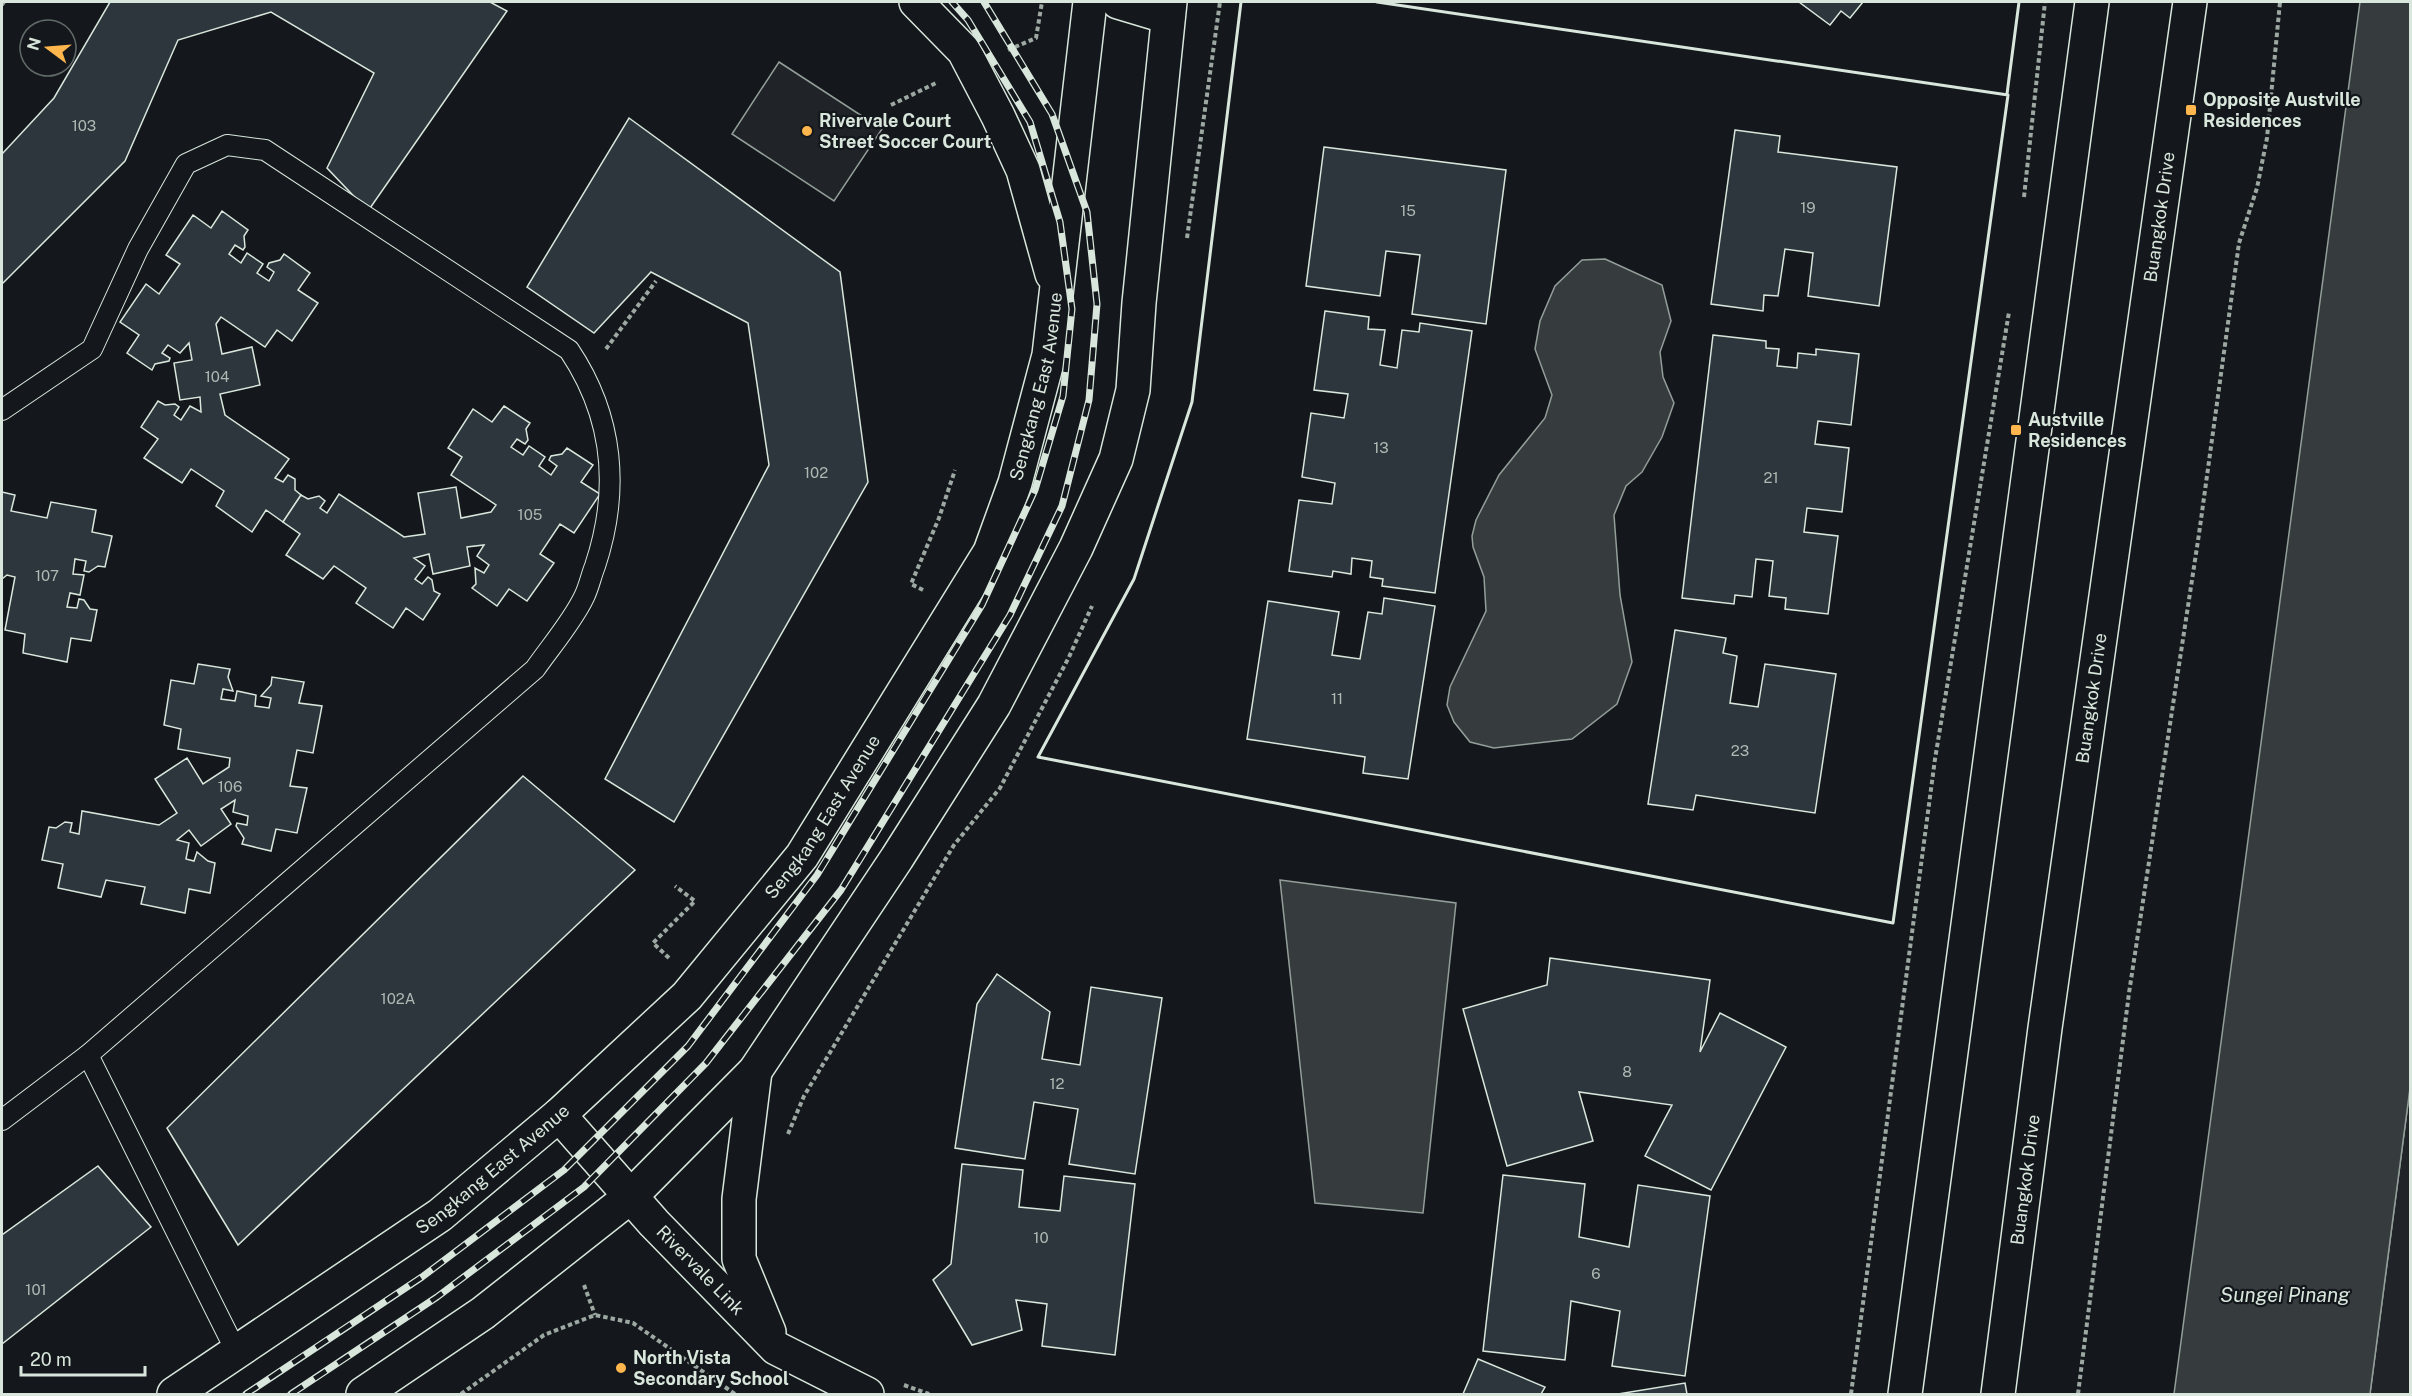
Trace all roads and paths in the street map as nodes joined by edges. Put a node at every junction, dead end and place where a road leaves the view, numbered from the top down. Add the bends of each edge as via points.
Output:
1 (916, 2) edge
2 (1042, 2) edge
3 (1090, 2) edge
4 (1118, 2) edge
5 (2045, 2) edge
6 (2092, 2) edge
7 (2190, 2) edge
8 (2280, 2) edge
9 (1169, 9) edge
10 (1036, 38) dead end
11 (938, 82) dead end
12 (891, 105) dead end
13 (2024, 202) dead end
14 (656, 280) dead end
15 (1057, 290) junction
16 (2010, 306) dead end
17 (586, 376) junction
18 (2, 410) edge
19 (955, 470) dead end
20 (929, 593) dead end
21 (1094, 603) dead end
22 (675, 886) dead end
23 (672, 961) dead end
24 (87, 1055) junction
25 (755, 1071) junction
26 (559, 1115) junction
27 (2, 1119) edge
28 (786, 1138) dead end
29 (630, 1197) junction
30 (584, 1285) dead end
31 (595, 1315) junction
32 (776, 1348) junction
33 (236, 1351) junction
34 (868, 1390) edge
35 (174, 1395) edge
36 (363, 1395) edge
37 (461, 1395) edge
38 (735, 1395) edge
39 (929, 1395) edge
40 (1851, 1395) edge
41 (1905, 1395) edge
42 (1998, 1395) edge
43 (2078, 1395) edge

1 - 15 main road via 964,51 998,116 1023,170
2 - 10 path
3 - 15 main road, Sengkang East Avenue
4 - 9 main road
5 - 13 path
6 - 41 main road
7 - 42 main road, Buangkok Drive via 2045,1028
8 - 43 path via 2267,138 2240,243 2128,993
9 - 25 main road via 1133,390 1116,459 1076,548 994,705
11 - 12 path
14 - 17 path
15 - 26 main road, Sengkang East Avenue via 1049,355 1015,483 990,552 802,856 687,996
16 - 40 path via 1935,759
17 - 18 lane via 569,350 265,150 227,145 186,164 138,249 92,349
17 - 24 lane via 599,406 607,444 610,483 605,535 584,597 535,669
19 - 20 path via 911,584
21 - 28 path via 1000,788 954,845 804,1096
22 - 23 path via 695,901 653,943
24 - 27 lane
24 - 33 lane
25 - 29 main road
25 - 32 main road via 739,1199 739,1259
26 - 29 main road, Rivervale Link
26 - 33 main road, Sengkang East Avenue via 440,1215
29 - 32 main road, Rivervale Link
29 - 36 main road via 483,1313
30 - 31 path
31 - 37 path via 544,1335
31 - 38 path via 633,1323
32 - 34 main road, Rivervale Link
33 - 35 main road, Sengkang East Avenue
34 - 39 path

